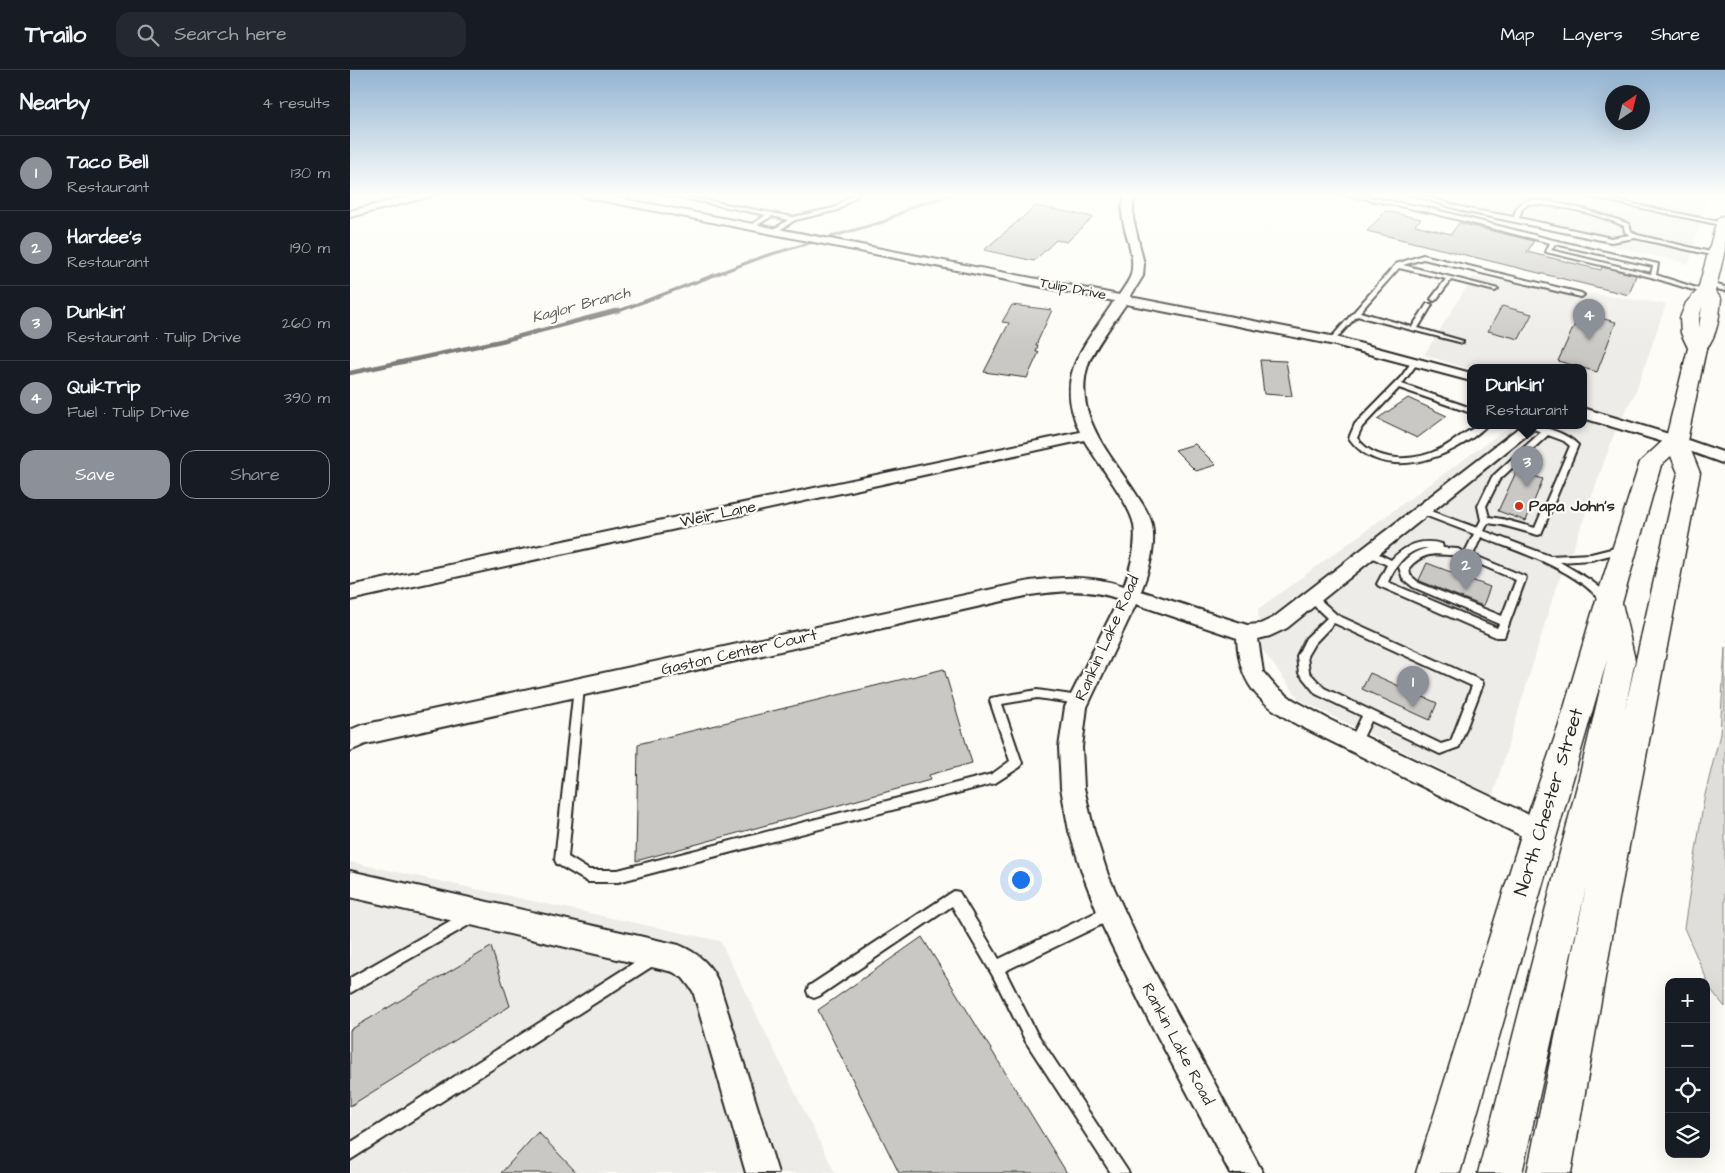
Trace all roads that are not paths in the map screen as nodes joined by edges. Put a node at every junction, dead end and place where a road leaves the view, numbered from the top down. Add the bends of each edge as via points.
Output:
1 (849, 245) edge
2 (1134, 245) edge
3 (1551, 245) edge
4 (1569, 245) edge
5 (1678, 245) edge
6 (1718, 245) edge
7 (1716, 254) junction
8 (1398, 266) junction
9 (1653, 276) junction
10 (1450, 278) junction
11 (1707, 288) junction
12 (1495, 289) dead end
13 (1725, 289) edge
14 (1581, 294) dead end
15 (1121, 299) junction
16 (1434, 299) dead end
17 (1429, 306) dead end
18 (1355, 313) junction
19 (1414, 329) junction
20 (1332, 340) junction
21 (1461, 342) dead end
22 (1415, 361) junction
23 (1467, 376) edge
24 (1398, 384) junction
25 (1467, 410) edge
26 (1587, 414) edge
27 (1477, 429) edge
28 (1534, 429) edge
29 (1534, 429) edge
30 (1538, 429) edge
31 (1087, 435) junction
32 (1676, 441) junction
33 (1725, 459) edge
34 (1422, 512) junction
35 (1485, 520) junction
36 (1480, 533) junction
37 (1624, 549) junction
38 (1370, 553) junction
39 (1463, 554) junction
40 (1548, 559) junction
41 (1392, 564) junction
42 (350, 593) edge
43 (1130, 594) junction
44 (1312, 598) junction
45 (1608, 600) junction
46 (1332, 618) junction
47 (1505, 622) junction
48 (1247, 633) junction
49 (578, 688) junction
50 (1079, 700) junction
51 (1368, 715) junction
52 (350, 741) edge
53 (1355, 743) junction
54 (1539, 832) junction
55 (350, 884) edge
56 (476, 913) junction
57 (1111, 913) junction
58 (658, 954) junction
59 (996, 968) junction
60 (350, 986) edge
61 (814, 991) dead end
62 (350, 1152) edge
63 (762, 1173) edge
64 (1121, 1173) edge
65 (1247, 1173) edge
66 (1438, 1173) edge
67 (1500, 1173) edge
68 (1549, 1173) edge

1 - 15 street, Tulip Drive
2 - 15 street, Rankin Lake Road via 1138,262 1136,276 1132,287
3 - 9 lane via 1548,250
4 - 9 lane via 1656,265
5 - 7 lane
6 - 7 highway
7 - 11 highway
8 - 10 lane
8 - 14 lane via 1423,257
8 - 18 lane
9 - 11 lane
10 - 12 lane
10 - 16 lane
11 - 13 lane
11 - 32 highway via 1688,322 1690,338 1697,348
15 - 20 street, Tulip Drive
15 - 31 street, Rankin Lake Road via 1075,378 1075,393
17 - 19 lane
18 - 19 lane
18 - 20 lane
19 - 21 lane
20 - 22 street, Tulip Drive
22 - 23 street, Tulip Drive
22 - 24 lane
24 - 25 lane
24 - 27 lane via 1358,426 1353,438 1358,447 1374,456 1420,459
26 - 32 street
28 - 35 lane via 1495,479 1482,506
29 - 34 street
30 - 35 lane via 1567,439 1574,445 1538,532
31 - 42 street, Weir Lane
31 - 43 street, Rankin Lake Road via 1143,522 1145,550
32 - 33 street
32 - 37 highway, North Chester Street via 1651,462
32 - 68 highway via 1689,474 1597,920
34 - 36 lane
34 - 38 street
35 - 36 lane
36 - 39 lane
36 - 40 lane
37 - 40 lane via 1592,557
37 - 45 highway, North Chester Street
38 - 41 lane
38 - 44 street
39 - 41 lane via 1423,544 1409,548
39 - 47 lane via 1521,578
39 - 47 lane via 1433,550 1418,553 1404,567 1406,577 1416,585
40 - 45 lane via 1576,575
41 - 47 lane via 1382,584 1500,634
43 - 48 street, Gaston Center Court
43 - 49 street, Gaston Center Court via 1102,586 1071,584 1030,588
43 - 50 street, Rankin Lake Road
44 - 46 lane
44 - 48 street via 1280,623 1263,631
45 - 54 highway, North Chester Street via 1576,719
45 - 67 highway via 1621,660
46 - 51 lane via 1310,641 1302,656 1304,673 1320,691
46 - 51 lane via 1478,684 1454,744 1440,749
48 - 53 street via 1249,659 1255,676 1268,692 1289,709
49 - 50 lane via 561,860 588,876 618,876 995,778 1016,763 996,701 1037,694
49 - 52 street, Gaston Center Court via 362,735
50 - 57 street, Rankin Lake Road via 1069,751 1071,779 1086,846
51 - 53 lane
53 - 54 street
54 - 66 highway, North Chester Street
55 - 56 street
56 - 58 street
56 - 60 lane
57 - 59 lane
57 - 65 street, Rankin Lake Road
58 - 62 lane
58 - 63 street via 678,959 693,968 705,984
59 - 61 lane via 954,897
59 - 64 lane via 1031,1037

